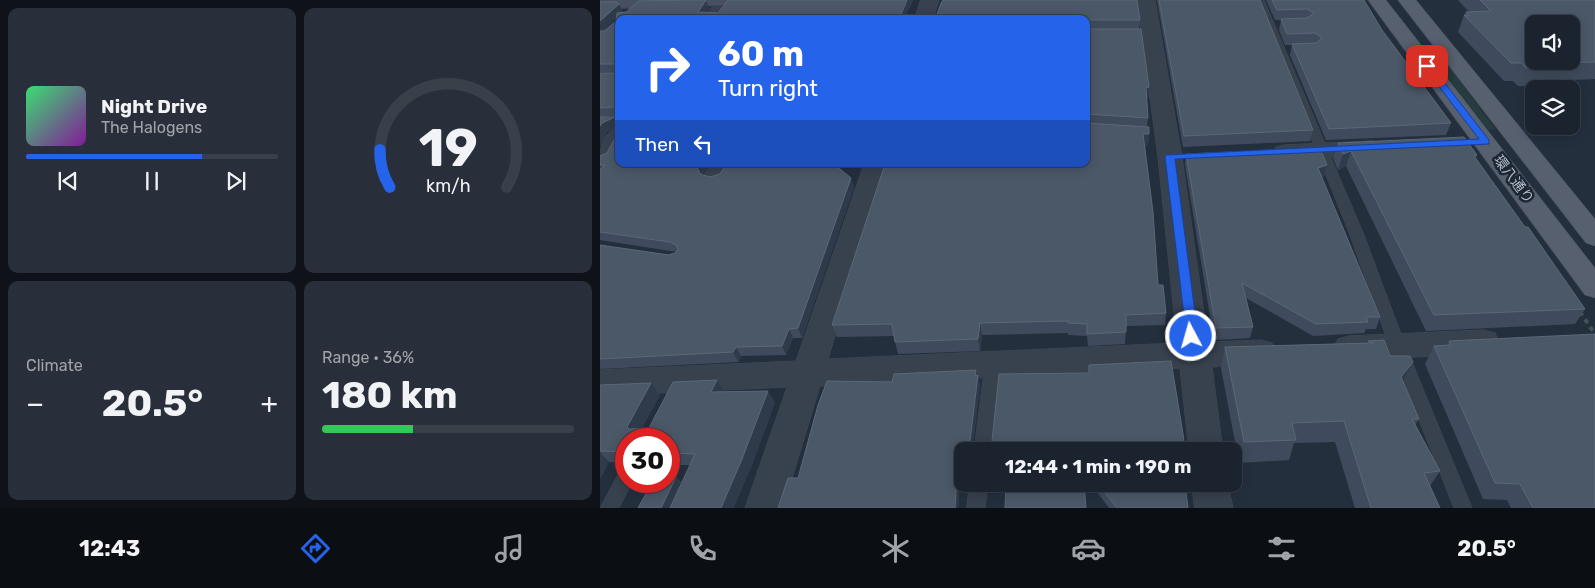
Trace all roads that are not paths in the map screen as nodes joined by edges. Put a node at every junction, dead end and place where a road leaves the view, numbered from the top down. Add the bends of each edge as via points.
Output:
1 (726, 0) edge
2 (732, 0) edge
3 (930, 0) edge
4 (1146, 0) edge
5 (1260, 0) edge
6 (1377, 0) edge
7 (1407, 0) edge
8 (600, 4) edge
9 (715, 15) edge
10 (925, 15) edge
11 (1485, 142) junction
12 (1462, 143) edge
13 (1392, 147) edge
14 (1322, 151) junction
15 (1265, 153) edge
16 (875, 167) edge
17 (1595, 237) edge
18 (1595, 288) edge
19 (1516, 340) edge
20 (1397, 345) junction
21 (1193, 355) junction
22 (993, 364) junction
23 (808, 373) junction
24 (600, 383) edge
25 (984, 442) edge
26 (1205, 442) edge
27 (978, 492) edge
28 (1211, 492) edge
29 (617, 493) edge
30 (609, 508) edge
31 (764, 508) edge
32 (976, 508) edge
33 (1214, 508) edge
34 (1462, 508) edge

1 - 2 street
1 - 8 street via 634,8
1 - 9 street
3 - 10 street
4 - 21 street via 1146,35 1170,145
5 - 14 lane via 1275,25
6 - 11 main road, 環八通り
7 - 17 main road, 環八通り
11 - 12 street
11 - 18 main road, 環八通り
13 - 14 street
14 - 15 street
14 - 20 lane
16 - 23 street
19 - 20 street
20 - 21 street
20 - 34 lane
21 - 22 street
21 - 26 street
22 - 23 street
22 - 25 lane
23 - 24 street via 675,388
23 - 31 street
27 - 32 lane
28 - 33 street
29 - 30 lane

